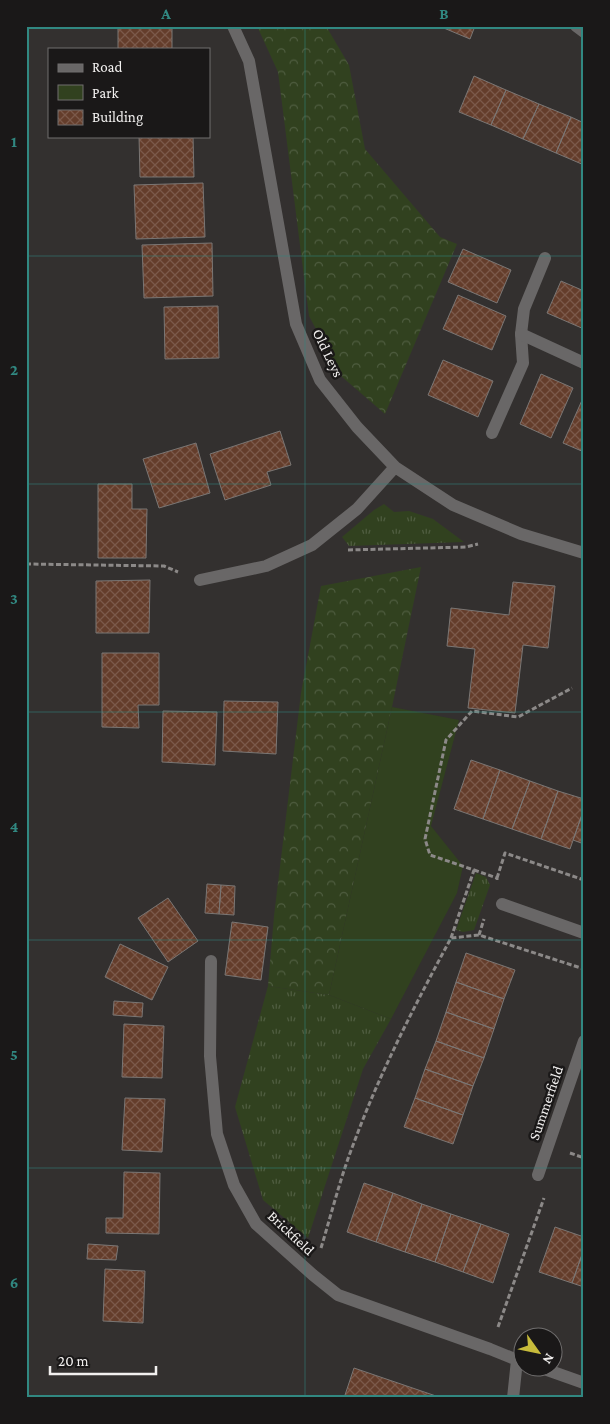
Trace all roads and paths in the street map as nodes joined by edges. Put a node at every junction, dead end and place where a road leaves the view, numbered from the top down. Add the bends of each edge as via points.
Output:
1 (233, 26) edge
2 (576, 26) edge
3 (584, 32) edge
4 (545, 258) dead end
5 (521, 334) junction
6 (584, 363) edge
7 (492, 433) dead end
8 (395, 467) junction
9 (521, 534) junction
10 (312, 545) junction
11 (584, 553) edge
12 (26, 564) edge
13 (200, 580) joint
14 (572, 688) dead end
15 (498, 878) dead end
16 (584, 880) edge
17 (502, 904) dead end
18 (584, 933) edge
19 (451, 938) junction
20 (211, 961) dead end
21 (584, 969) edge
22 (584, 1041) edge
23 (538, 1176) joint
24 (313, 1275) junction
25 (490, 1349) junction
26 (512, 1358) edge
27 (562, 1375) edge
28 (517, 1376) edge
29 (584, 1383) edge
30 (513, 1398) edge

1 - 8 street, Old Leys via 249,61 296,324 320,380 357,427
2 - 3 street
4 - 5 street via 524,309
5 - 6 street
5 - 7 street via 523,364
8 - 9 street, Old Leys via 452,505
8 - 10 street via 357,509
9 - 10 path via 466,547 347,550
9 - 11 street, Old Leys
10 - 13 street via 266,566
12 - 13 path via 164,566
14 - 19 path via 518,716 472,711 446,740 425,839 430,855 474,870
15 - 16 path via 505,853
17 - 18 street
19 - 21 path via 479,935
19 - 24 path via 409,1016 354,1141
20 - 24 street, Brickfield via 210,1056 217,1134 234,1185 256,1224
22 - 23 street, Summerfield
23 - 25 path via 549,1185
24 - 25 street, Brickfield via 338,1295
25 - 26 street, Brickfield
27 - 29 street
28 - 30 street

